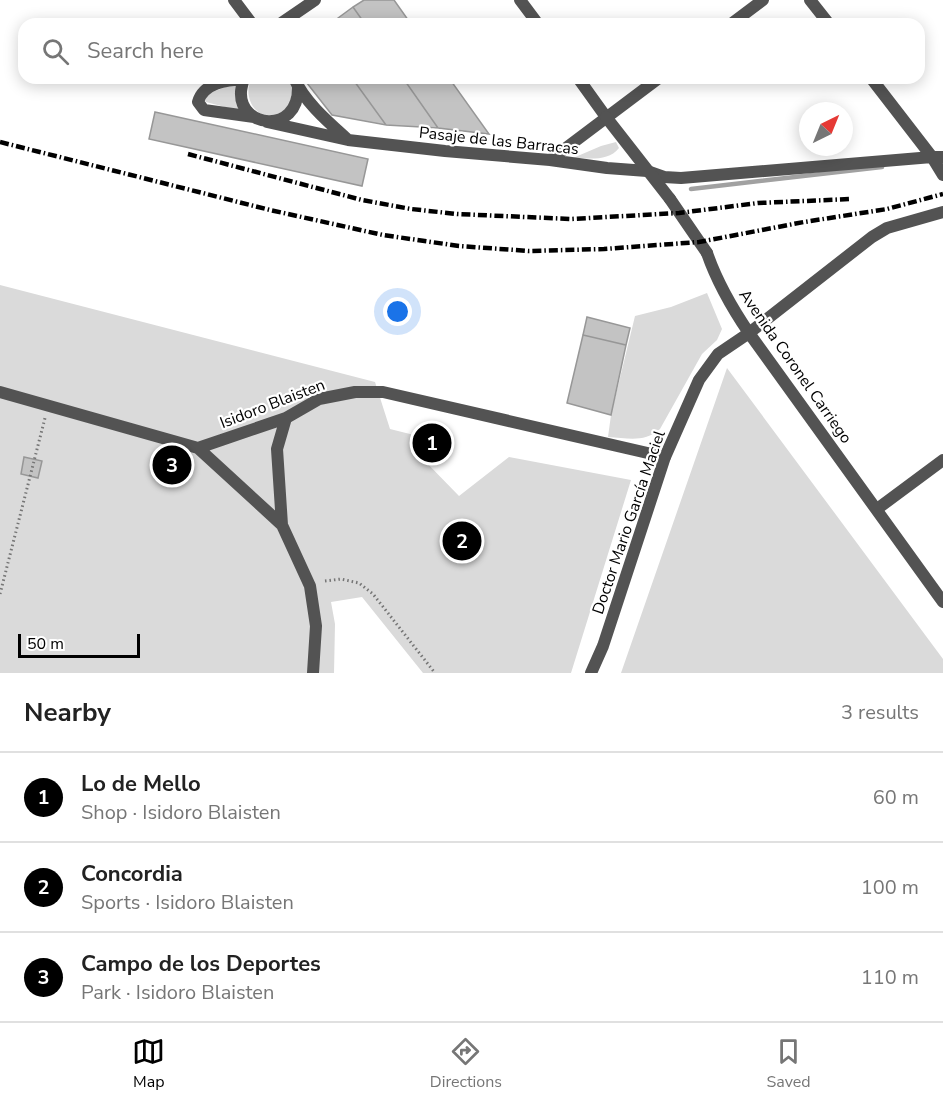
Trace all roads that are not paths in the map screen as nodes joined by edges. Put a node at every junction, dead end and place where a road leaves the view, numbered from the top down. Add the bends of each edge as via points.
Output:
1 (234, 0) edge
2 (315, 0) edge
3 (520, 0) edge
4 (763, 0) edge
5 (810, 0) edge
6 (248, 18) edge
7 (289, 18) edge
8 (534, 18) edge
9 (739, 18) edge
10 (824, 18) edge
11 (215, 84) edge
12 (243, 84) edge
13 (296, 84) edge
14 (297, 84) edge
15 (582, 84) edge
16 (651, 84) edge
17 (876, 84) edge
18 (254, 117) junction
19 (606, 117) junction
20 (267, 122) junction
21 (348, 140) junction
22 (937, 157) edge
23 (550, 160) junction
24 (647, 171) junction
25 (943, 174) edge
26 (943, 212) edge
27 (749, 333) junction
28 (0, 392) edge
29 (286, 418) junction
30 (198, 448) junction
31 (665, 457) junction
32 (943, 460) edge
33 (876, 509) junction
34 (282, 525) junction
35 (943, 602) edge
36 (313, 673) edge
37 (591, 673) edge

1 - 6 street
2 - 7 street
3 - 8 street
4 - 9 street
5 - 10 street
11 - 18 street, Pasaje de las Barracas via 200,94 198,102 204,110
12 - 18 street, Pasaje de las Barracas via 244,107
13 - 20 street via 298,97 291,112
14 - 21 street
15 - 19 street, Avenida Coronel Carriego
16 - 19 street
17 - 22 street
18 - 20 street, Pasaje de las Barracas
19 - 23 street
19 - 24 street, Avenida Coronel Carriego
20 - 21 street, Pasaje de las Barracas
21 - 23 street, Pasaje de las Barracas
22 - 24 street, Pasaje de las Barracas via 681,178
22 - 25 street
23 - 24 street, Pasaje de las Barracas
24 - 27 street, Avenida Coronel Carriego via 707,253 734,312
26 - 27 street, Doctor Mario García Maciel via 887,228 872,237
27 - 31 street, Doctor Mario García Maciel via 718,354 699,380
27 - 33 street, Avenida Coronel Carriego
28 - 30 street
29 - 30 street, Isidoro Blaisten
29 - 31 street, Isidoro Blaisten via 319,399 355,392 383,392
29 - 34 street via 277,448
30 - 34 street
31 - 37 street, Doctor Mario García Maciel
32 - 33 street
33 - 35 street, Avenida Coronel Carriego
34 - 36 street via 310,586 316,626

